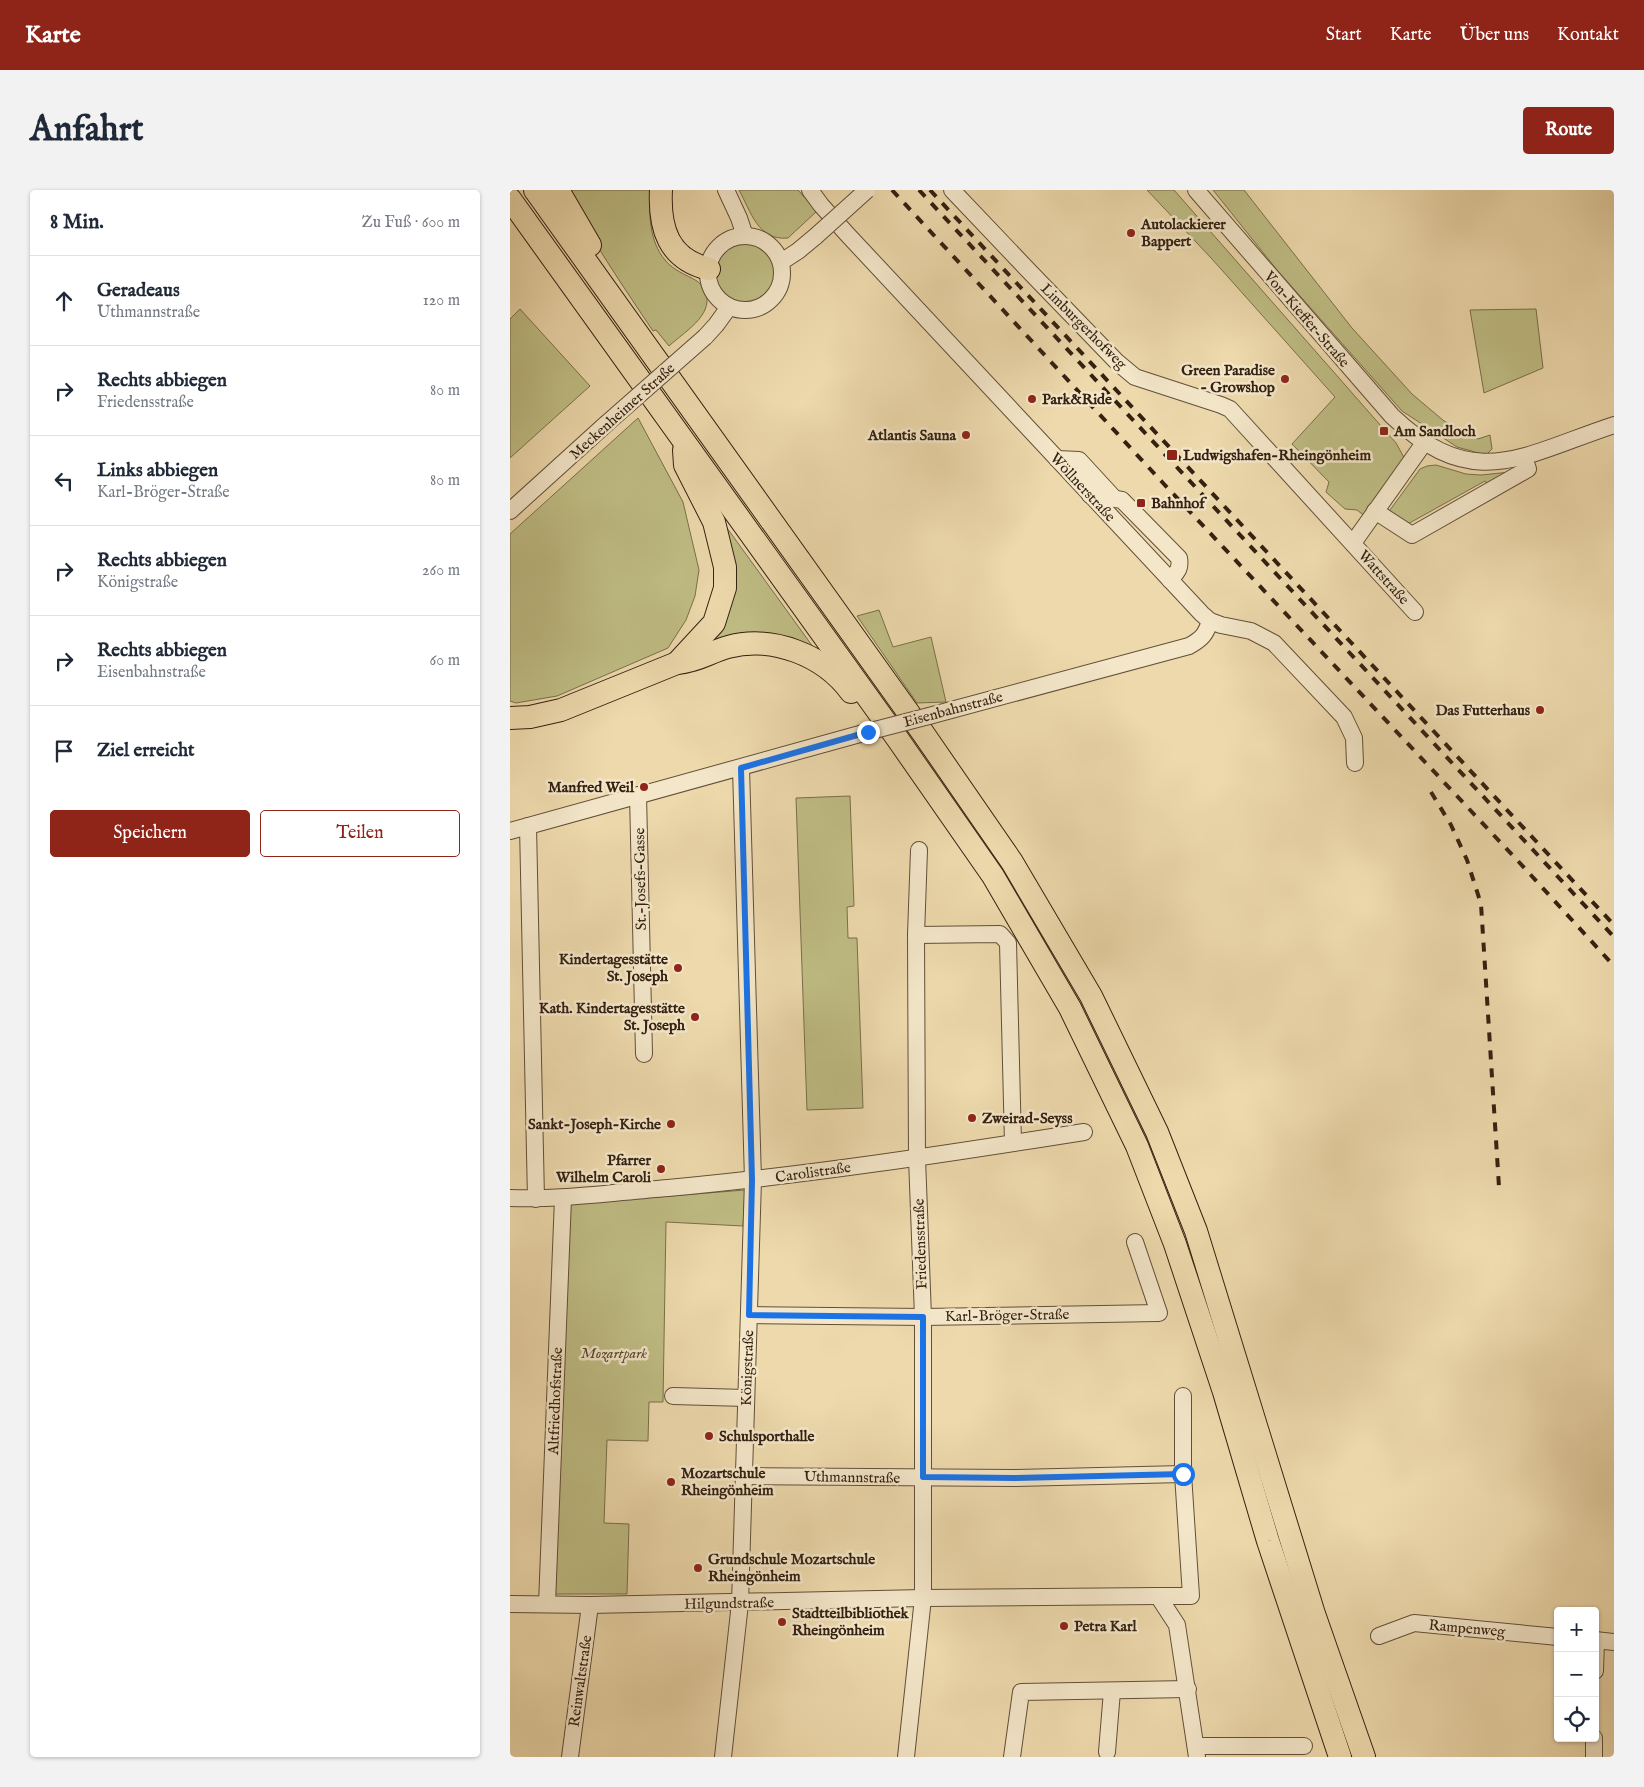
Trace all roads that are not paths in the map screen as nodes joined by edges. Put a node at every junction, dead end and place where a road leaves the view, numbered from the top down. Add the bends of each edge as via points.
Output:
1 (534, 190) edge
2 (558, 190) edge
3 (661, 190) edge
4 (726, 190) edge
5 (810, 190) edge
6 (867, 190) edge
7 (952, 190) edge
8 (1196, 190) edge
9 (510, 199) edge
10 (745, 236) junction
11 (781, 262) junction
12 (709, 269) junction
13 (600, 281) junction
14 (729, 306) junction
15 (1614, 425) edge
16 (683, 439) junction
17 (1424, 443) junction
18 (1524, 457) junction
19 (1057, 459) junction
20 (1090, 495) junction
21 (1114, 498) junction
22 (510, 511) edge
23 (1375, 511) junction
24 (1353, 543) junction
25 (1170, 580) junction
26 (1415, 612) dead end
27 (1210, 621) junction
28 (677, 663) junction
29 (510, 718) edge
30 (897, 738) junction
31 (1356, 763) dead end
32 (741, 768) junction
33 (638, 795) junction
34 (528, 826) junction
35 (510, 831) edge
36 (919, 850) dead end
37 (916, 935) junction
38 (644, 1054) dead end
39 (1084, 1132) dead end
40 (1013, 1143) junction
41 (917, 1158) junction
42 (752, 1180) junction
43 (510, 1198) edge
44 (563, 1198) junction
45 (536, 1199) junction
46 (1135, 1242) dead end
47 (749, 1315) junction
48 (923, 1317) junction
49 (673, 1396) dead end
50 (1182, 1396) dead end
51 (746, 1398) junction
52 (1183, 1474) junction
53 (743, 1476) junction
54 (923, 1477) junction
55 (1158, 1596) junction
56 (922, 1598) junction
57 (740, 1603) junction
58 (510, 1604) edge
59 (547, 1604) junction
60 (590, 1605) junction
61 (1379, 1636) dead end
62 (1554, 1637) edge
63 (1599, 1640) edge
64 (1614, 1642) edge
65 (1188, 1689) junction
66 (1112, 1690) junction
67 (1594, 1742) edge
68 (1304, 1746) dead end
69 (1196, 1751) edge
70 (1107, 1752) dead end
71 (570, 1757) edge
72 (723, 1757) edge
73 (906, 1757) edge
74 (1012, 1757) edge
75 (1340, 1757) edge
76 (1364, 1757) edge
77 (1594, 1757) edge

1 - 13 highway
2 - 13 highway via 600,261
3 - 12 highway via 660,206 669,244 692,263
4 - 10 street
5 - 19 street, Wöllnerstraße
6 - 11 street, bridge via 816,236
7 - 24 street, Limburgerhofweg via 1117,362 1135,377 1230,409
8 - 17 street, Von-Kieffer-Straße via 1392,416
9 - 16 highway
10 - 11 street via 765,241
10 - 12 street via 722,244 713,255
11 - 14 street via 780,285 769,302 749,310
12 - 14 street via 713,291
13 - 76 highway via 1002,847 1092,996 1157,1132 1196,1231 1314,1614
14 - 22 street, Meckenheimer Straße, bridge via 705,337
15 - 18 street, Von-Kieffer-Straße
16 - 28 highway via 685,465 714,522 725,566 725,588 714,623
16 - 30 highway
17 - 18 street, Von-Kieffer-Straße via 1445,454 1476,462
17 - 23 street
18 - 23 street via 1528,469 1412,535
19 - 20 street, Wöllnerstraße
19 - 21 street via 1079,460
20 - 21 street
20 - 25 street, Wöllnerstraße
21 - 25 street via 1122,500 1179,558 1180,566
23 - 24 street
24 - 26 street, Wattstraße
25 - 27 street, Wöllnerstraße
27 - 31 street via 1252,631 1274,643 1344,717 1354,738
27 - 32 street, Eisenbahnstraße, bridge via 1200,640 1189,646
28 - 29 highway via 561,710 530,718
28 - 30 highway via 690,662 743,644 794,650 842,680 870,718
30 - 75 highway via 993,876 1070,1008 1137,1146 1175,1244
32 - 33 street, Eisenbahnstraße
32 - 42 street, Königstraße
33 - 34 street, Eisenbahnstraße
33 - 38 street, St.-Josefs-Gasse
34 - 35 street, Eisenbahnstraße
34 - 45 street
36 - 37 street, Friedensstraße
37 - 40 street via 1000,934 1008,943
37 - 41 street, Friedensstraße
39 - 40 street, Carolistraße
40 - 41 street, Carolistraße
41 - 42 street, Carolistraße
41 - 48 street, Friedensstraße
42 - 44 street, Carolistraße
42 - 47 street, Königstraße
43 - 45 street, Carolistraße
44 - 45 street, Carolistraße
44 - 59 street, Altfriedhofstraße
46 - 48 street, Karl-Bröger-Straße via 1159,1313
47 - 48 street, Karl-Bröger-Straße
47 - 51 street, Königstraße
48 - 54 street, Friedensstraße
49 - 51 street
50 - 52 street
51 - 53 street, Königstraße
52 - 54 street, Uthmannstraße
52 - 55 street, Hilgundstraße via 1191,1596
53 - 54 street, Uthmannstraße
53 - 57 street, Königstraße
54 - 56 street, Friedensstraße
55 - 56 street, Hilgundstraße
55 - 65 street via 1177,1625
56 - 57 street, Hilgundstraße
56 - 73 street, Friedensstraße
57 - 60 street, Hilgundstraße
57 - 72 street, Königstraße
58 - 59 street, Hilgundstraße
59 - 60 street, Hilgundstraße
60 - 71 street, Reinwaltstraße
61 - 62 street, Rampenweg via 1414,1624
63 - 64 street
65 - 66 street
65 - 69 street
66 - 70 street
66 - 74 street via 1021,1692
67 - 77 street
68 - 69 street

